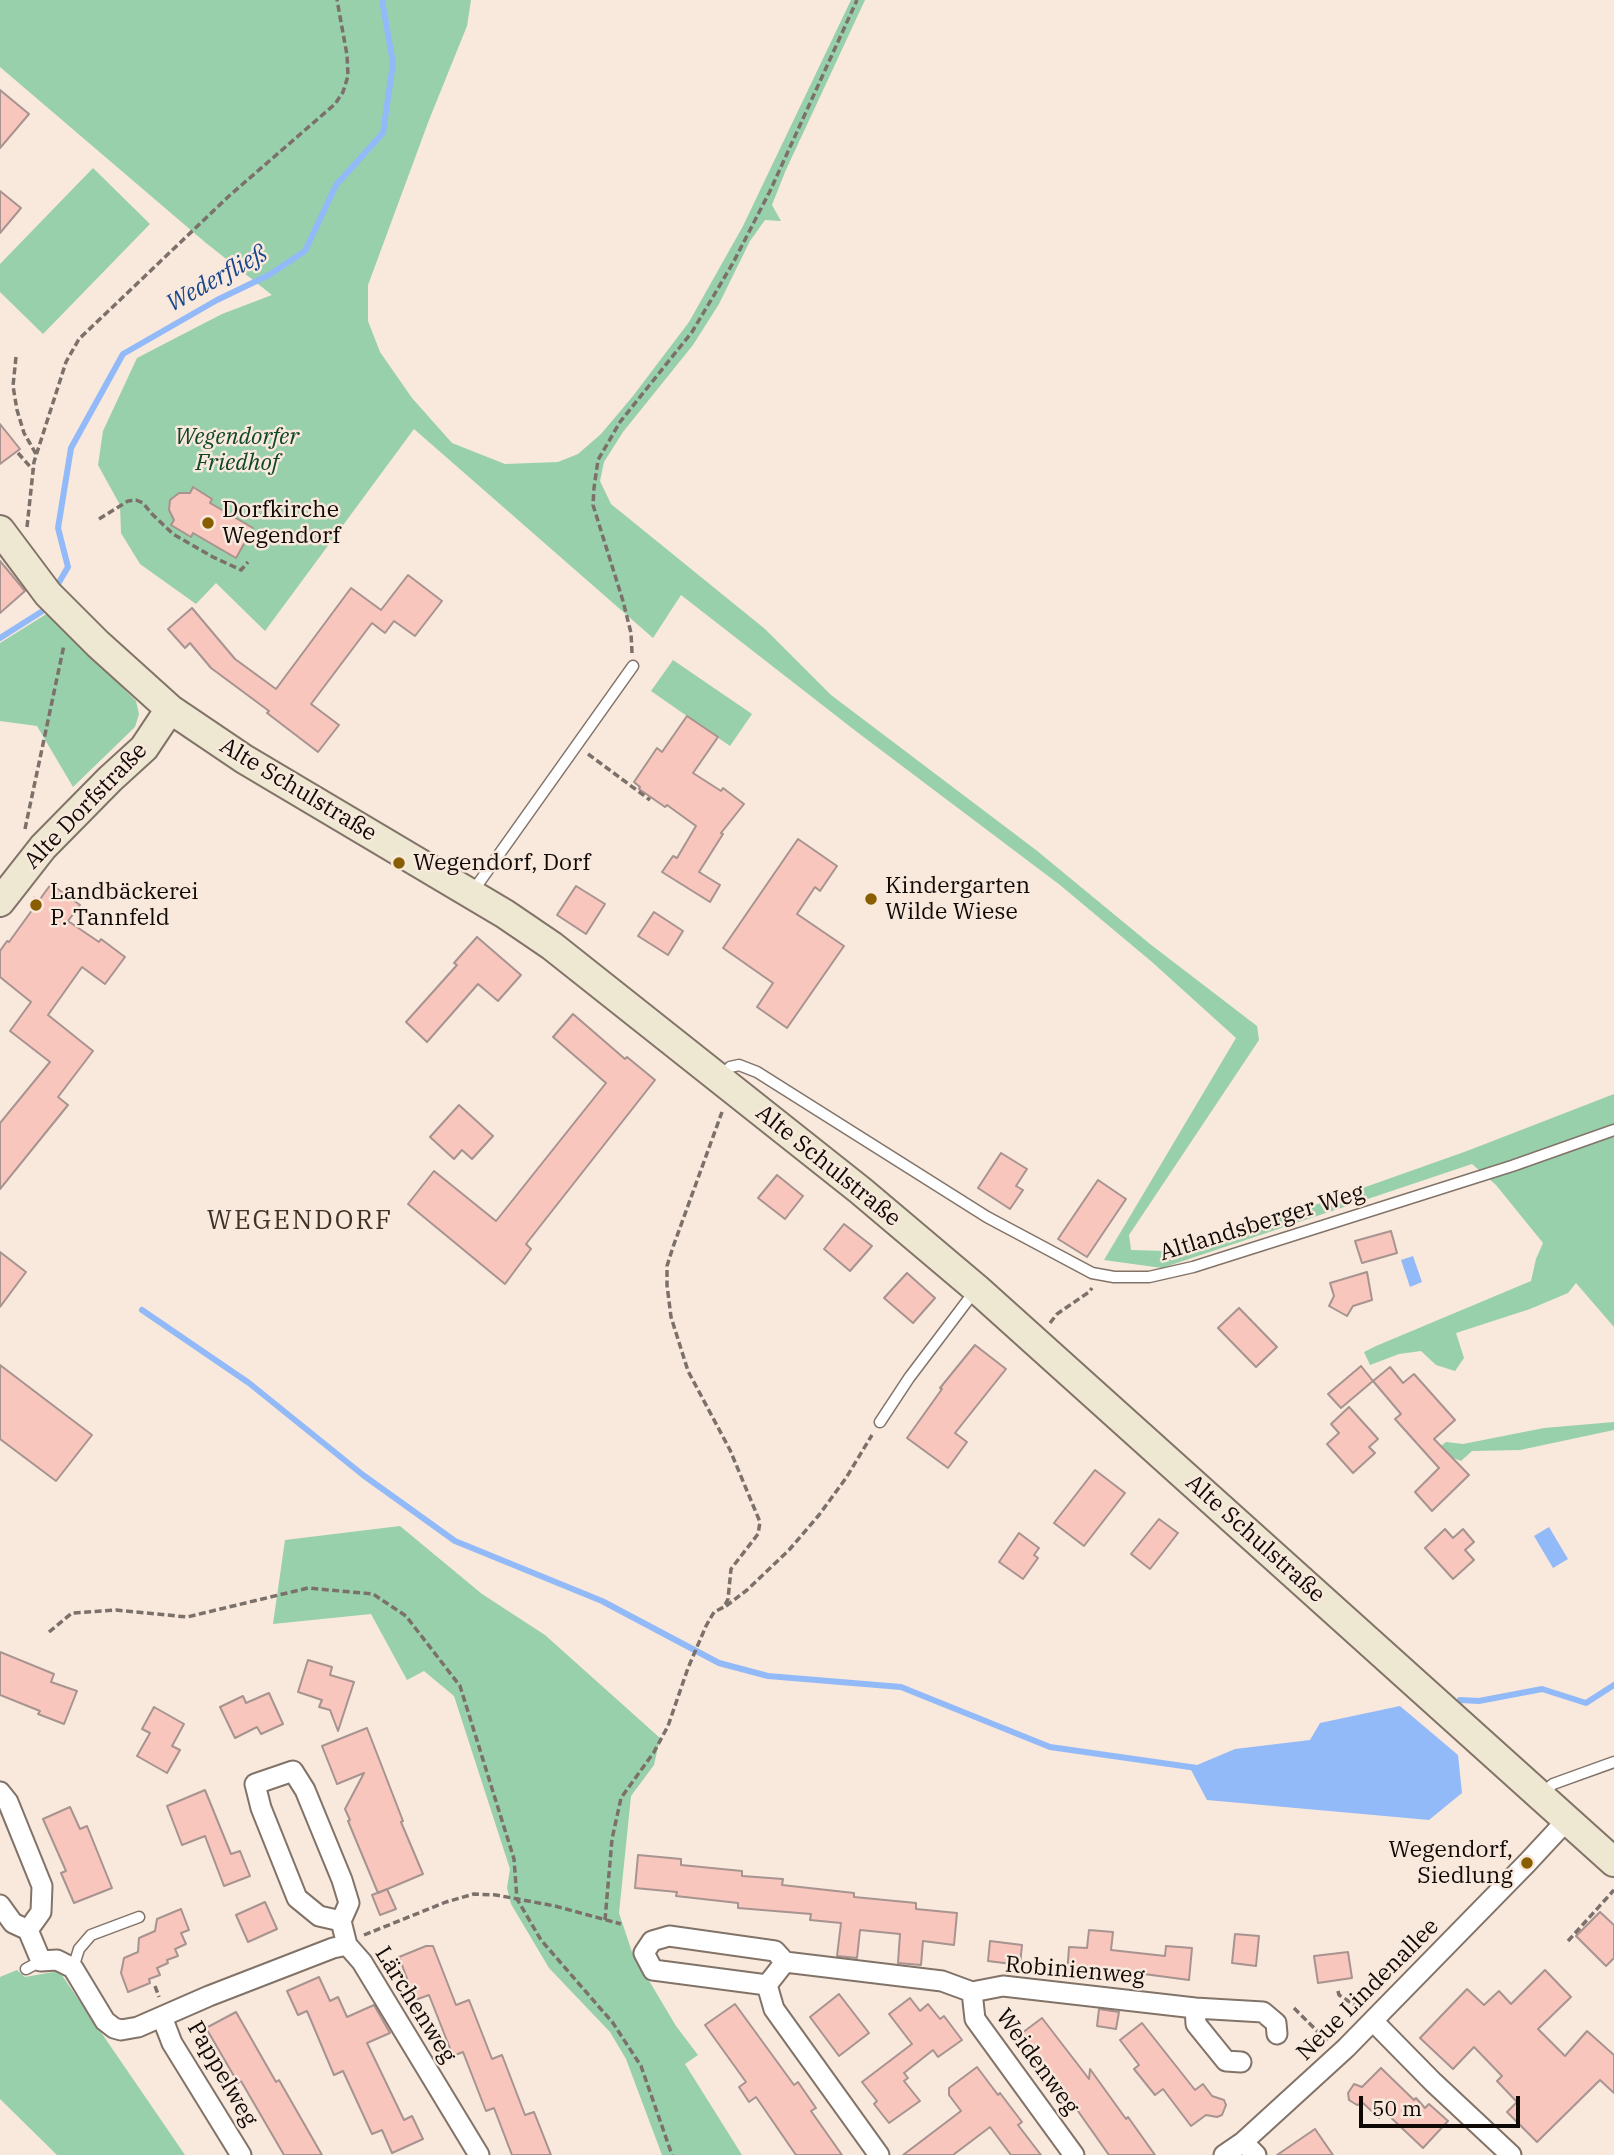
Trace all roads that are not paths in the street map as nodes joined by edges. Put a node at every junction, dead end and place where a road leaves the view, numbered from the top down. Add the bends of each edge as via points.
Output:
1 (8, 541) edge
2 (633, 666) road end
3 (170, 709) junction
4 (471, 894) junction
5 (0, 902) edge
6 (720, 1078) junction
7 (1614, 1130) edge
8 (977, 1289) junction
9 (880, 1422) road end
10 (1614, 1762) edge
11 (0, 1792) edge
12 (1540, 1796) junction
13 (1567, 1820) junction
14 (1614, 1862) edge
15 (0, 1905) edge
16 (139, 1917) dead end
17 (341, 1922) junction
18 (28, 1930) junction
19 (347, 1945) junction
20 (786, 1962) junction
21 (73, 1968) junction
22 (767, 1985) junction
23 (972, 1992) junction
24 (1195, 2008) junction
25 (162, 2017) junction
26 (1373, 2021) junction
27 (1277, 2034) dead end
28 (1241, 2062) dead end
29 (1250, 2148) edge
30 (241, 2155) edge
31 (479, 2155) edge
32 (879, 2155) edge
33 (1074, 2155) edge
34 (1224, 2155) edge
35 (1511, 2155) edge

1 - 3 street, Alte Schulstraße via 60,606
2 - 4 lane
3 - 4 street, Alte Schulstraße via 244,759
3 - 5 street, Alte Dorfstraße via 144,748 31,861
4 - 6 street, Alte Schulstraße via 563,954
6 - 7 lane, Altlandsberger Weg via 739,1065 757,1072 987,1217 1092,1273 1127,1278 1193,1267
6 - 8 street, Alte Schulstraße
8 - 9 lane
8 - 12 street, Alte Schulstraße
10 - 12 lane via 1553,1784
11 - 18 street via 42,1886 41,1912
12 - 13 street, Alte Schulstraße
13 - 14 street, Alte Schulstraße
13 - 26 street, Neue Lindenallee
15 - 18 street via 13,1923
16 - 21 lane via 91,1935 79,1949
17 - 17 street via 349,1903 305,1790 293,1771 255,1784 297,1898 319,1916
17 - 19 street
18 - 21 street via 33,1965 57,1960
19 - 25 street, Lärchenweg
19 - 31 street, Lärchenweg via 362,1962
20 - 22 street
20 - 22 street, Robinienweg via 775,1951 669,1936 652,1941 643,1953 653,1970
20 - 23 street, Robinienweg via 942,1981
21 - 25 street, Lärchenweg via 114,2028 138,2027
22 - 32 street via 774,2009
23 - 24 street, Robinienweg via 1003,1986
23 - 33 street, Weidenweg via 975,2019
24 - 27 street, Robinienweg via 1263,2012 1276,2023
24 - 28 street via 1196,2024 1226,2061
25 - 30 street, Pappelweg via 172,2043
26 - 29 street, Neue Lindenallee
26 - 35 street
29 - 34 street, Neue Lindenallee

